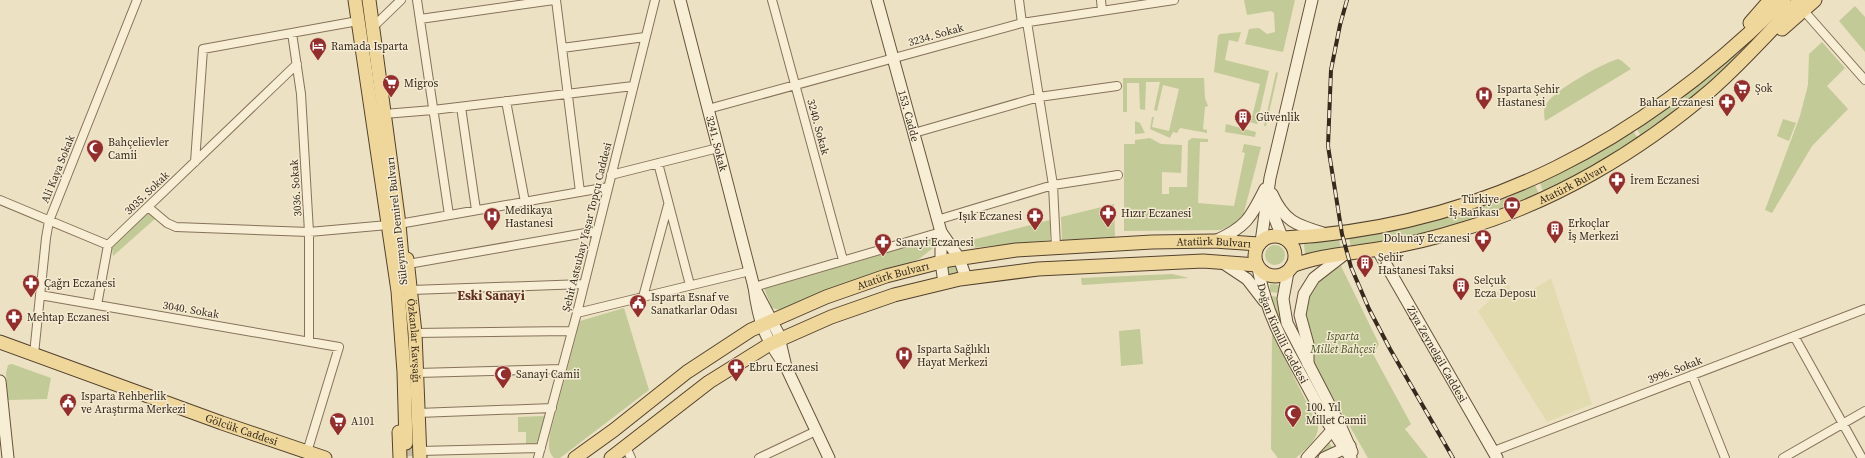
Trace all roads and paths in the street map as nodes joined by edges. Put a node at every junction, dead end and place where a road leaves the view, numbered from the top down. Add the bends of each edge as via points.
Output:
1 (137, 0) edge
2 (355, 0) edge
3 (369, 0) edge
4 (402, 0) edge
5 (417, 0) edge
6 (555, 0) edge
7 (654, 0) edge
8 (680, 0) edge
9 (772, 0) edge
10 (877, 0) edge
11 (1019, 0) edge
12 (1101, 0) edge
13 (1174, 0) edge
14 (1312, 0) edge
15 (1770, 0) edge
16 (1784, 0) edge
17 (1815, 0) edge
18 (508, 3) edge
19 (1802, 5) edge
20 (1102, 11) junction
21 (420, 19) junction
22 (358, 21) junction
23 (1025, 22) junction
24 (372, 28) junction
25 (292, 33) junction
26 (645, 37) junction
27 (562, 48) junction
28 (1729, 50) junction
29 (893, 59) junction
30 (297, 64) junction
31 (1865, 80) edge
32 (633, 86) junction
33 (795, 86) junction
34 (1117, 86) dead end
35 (567, 94) junction
36 (1039, 97) junction
37 (506, 101) junction
38 (461, 107) junction
39 (708, 109) junction
40 (433, 110) junction
41 (384, 114) junction
42 (914, 133) junction
43 (718, 148) junction
44 (195, 162) junction
45 (658, 164) junction
46 (611, 175) junction
47 (1118, 175) dead end
48 (1270, 178) junction
49 (1053, 185) junction
50 (608, 187) junction
51 (580, 192) junction
52 (1272, 194) junction
53 (0, 200) edge
54 (524, 202) junction
55 (668, 204) junction
56 (148, 207) junction
57 (476, 210) junction
58 (449, 216) junction
59 (937, 220) junction
60 (49, 221) junction
61 (394, 224) junction
62 (597, 231) junction
63 (309, 232) junction
64 (941, 232) junction
65 (1329, 235) junction
66 (1283, 238) junction
67 (1214, 241) junction
68 (1260, 243) junction
69 (108, 245) junction
70 (1056, 247) junction
71 (1377, 249) junction
72 (1345, 254) junction
73 (959, 258) junction
74 (843, 260) junction
75 (941, 262) junction
76 (1221, 262) junction
77 (408, 264) junction
78 (1258, 266) junction
79 (1290, 269) junction
80 (750, 271) junction
81 (966, 278) junction
82 (944, 283) junction
83 (584, 284) junction
84 (690, 285) junction
85 (754, 287) junction
86 (411, 290) junction
87 (40, 295) junction
88 (642, 297) junction
89 (97, 305) junction
90 (1267, 306) junction
91 (1865, 309) edge
92 (577, 313) junction
93 (766, 323) junction
94 (572, 331) junction
95 (415, 333) junction
96 (1794, 336) junction
97 (0, 342) edge
98 (309, 342) junction
99 (775, 342) junction
100 (0, 351) edge
101 (34, 354) junction
102 (1308, 364) junction
103 (562, 370) junction
104 (417, 373) junction
105 (1692, 375) junction
106 (0, 381) edge
107 (552, 408) junction
108 (1865, 411) edge
109 (418, 413) junction
110 (1842, 424) junction
111 (1335, 426) junction
112 (816, 431) junction
113 (1347, 447) junction
114 (541, 448) junction
115 (414, 449) edge
116 (629, 453) edge
117 (303, 455) edge
118 (1496, 455) edge
119 (8, 458) edge
120 (325, 458) edge
121 (400, 458) edge
122 (538, 458) edge
123 (575, 458) edge
124 (611, 458) edge
125 (759, 458) edge
126 (829, 458) edge
127 (1307, 458) edge
128 (1324, 458) edge
129 (1353, 458) edge
130 (1724, 458) edge
131 (1783, 458) edge
132 (1862, 458) edge

1 - 60 street, Ali Kaya Sokak
2 - 22 main road
3 - 24 main road, Süleyman Demirel Bulvarı
4 - 24 street
5 - 21 street
6 - 18 street
6 - 27 street
7 - 26 street, Şehit Astsubay Yaşar Topçu Caddesi
8 - 39 street, 3241. Sokak
9 - 33 street, 3240. Sokak
10 - 29 street, 153. Cadde
11 - 23 street
12 - 20 street
13 - 20 street, 3234. Sokak
14 - 48 street
15 - 28 main road
16 - 28 main road, Atatürk Bulvarı
17 - 19 main road, Atatürk Bulvarı
18 - 21 street
19 - 31 street
19 - 71 main road, Atatürk Bulvarı via 1711,89 1659,131 1620,157 1522,208 1483,223 1427,239
20 - 23 street, 3234. Sokak
21 - 40 street
22 - 25 street
22 - 61 main road
23 - 29 street, 3234. Sokak
23 - 36 street
24 - 41 main road, Süleyman Demirel Bulvarı
25 - 30 street, 3036. Sokak
25 - 44 street via 203,50
26 - 27 street
26 - 32 street, Şehit Astsubay Yaşar Topçu Caddesi
27 - 35 street
28 - 65 main road, Atatürk Bulvarı via 1681,91 1643,117 1591,150 1536,178 1482,200 1427,216 1393,225
29 - 33 street, 3234. Sokak
29 - 42 street, 153. Cadde
30 - 44 street, 3035. Sokak
30 - 63 street, 3036. Sokak
32 - 35 street
32 - 46 street, Şehit Astsubay Yaşar Topçu Caddesi
33 - 39 street, 3234. Sokak
33 - 74 street, 3240. Sokak
34 - 36 street
35 - 37 street
35 - 51 street
36 - 42 street
36 - 49 street
37 - 38 street
37 - 54 street
38 - 40 street
38 - 57 street
39 - 43 street, 3241. Sokak
40 - 41 street
40 - 58 street
41 - 61 main road, Süleyman Demirel Bulvarı
42 - 59 street, 153. Cadde
43 - 45 street
43 - 80 street, 3241. Sokak
44 - 56 street, 3035. Sokak
45 - 46 street
45 - 55 street
46 - 50 street, Şehit Astsubay Yaşar Topçu Caddesi
47 - 49 street
48 - 52 street
48 - 67 street via 1248,220 1235,232
48 - 68 street
49 - 59 street
49 - 70 street
50 - 51 street
50 - 62 street, Şehit Astsubay Yaşar Topçu Caddesi
51 - 54 street
52 - 65 street via 1280,212 1291,221
52 - 66 street via 1275,220
53 - 60 street
54 - 57 street
55 - 84 street
55 - 88 street
56 - 63 street via 176,227
56 - 69 street, 3035. Sokak
57 - 58 street
58 - 61 street
59 - 64 street, 153. Cadde
60 - 69 street
60 - 87 street, Ali Kaya Sokak
61 - 63 street
61 - 77 main road, Özkanlar Kavşağı
61 - 115 main road, Süleyman Demirel Bulvarı via 408,334
61 - 121 main road, Özkanlar Kavşağı
62 - 77 street
62 - 83 street, Şehit Astsubay Yaşar Topçu Caddesi
63 - 98 street, 3036. Sokak
64 - 73 street
64 - 74 street
64 - 75 street
65 - 66 main road, Atatürk Bulvarı
66 - 68 main road via 1268,237
66 - 79 main road via 1294,251 1295,257
67 - 68 main road, Atatürk Bulvarı
67 - 70 main road, Atatürk Bulvarı
68 - 78 main road via 1255,252
69 - 89 street
70 - 73 main road, Atatürk Bulvarı
71 - 72 main road, Atatürk Bulvarı
71 - 118 street, Ziya Zeynelgil Caddesi
72 - 79 main road, Atatürk Bulvarı via 1313,259
72 - 102 street via 1314,278 1304,294 1300,315 1308,344
73 - 75 main road, Atatürk Bulvarı
73 - 81 street
74 - 85 street
75 - 82 street
75 - 93 main road, Atatürk Bulvarı via 855,286
76 - 78 main road, Atatürk Bulvarı
76 - 81 main road, Atatürk Bulvarı via 1066,267
76 - 90 street via 1247,279
77 - 86 main road, Özkanlar Kavşağı
78 - 79 main road via 1264,273 1273,276
78 - 90 street, Doğan Kimilli Caddesi
79 - 102 street, Doğan Kimilli Caddesi via 1284,290 1285,315
80 - 84 street
80 - 85 street, 3241. Sokak
81 - 82 main road, Atatürk Bulvarı
82 - 99 main road, Atatürk Bulvarı via 862,305
83 - 86 street
83 - 92 street, Şehit Astsubay Yaşar Topçu Caddesi
84 - 88 street
85 - 93 street, 3241. Sokak
86 - 95 main road, Özkanlar Kavşağı
87 - 89 street, 3040. Sokak
87 - 101 street, Ali Kaya Sokak
88 - 92 street
89 - 98 street, 3040. Sokak
90 - 111 street, Doğan Kimilli Caddesi via 1277,331
91 - 96 street, 3996. Sokak
92 - 94 street, Şehit Astsubay Yaşar Topçu Caddesi
93 - 99 street, 3241. Sokak
93 - 123 main road, Atatürk Bulvarı via 687,372
94 - 95 street
94 - 103 street, Şehit Astsubay Yaşar Topçu Caddesi
95 - 104 main road, Özkanlar Kavşağı
96 - 105 street, 3996. Sokak
96 - 110 street
97 - 101 main road, Gölcük Caddesi
98 - 117 street, 3040. Sokak via 339,347
99 - 112 street, 3241. Sokak
99 - 116 main road, Atatürk Bulvarı via 709,382
100 - 117 main road, Gölcük Caddesi
101 - 117 main road, Gölcük Caddesi
102 - 111 street, Doğan Kimilli Caddesi
103 - 104 street
103 - 107 street, Şehit Astsubay Yaşar Topçu Caddesi
104 - 109 main road, Özkanlar Kavşağı
105 - 118 street, 3996. Sokak
105 - 130 street
106 - 119 street
107 - 109 street
107 - 114 street, Şehit Astsubay Yaşar Topçu Caddesi
108 - 110 street
109 - 115 main road, Özkanlar Kavşağı
110 - 131 street
110 - 132 street
111 - 113 street, Doğan Kimilli Caddesi
111 - 127 street
112 - 125 street
112 - 126 street, 3241. Sokak
113 - 128 street
113 - 129 street, Doğan Kimilli Caddesi
114 - 115 street
114 - 122 street, Şehit Astsubay Yaşar Topçu Caddesi
116 - 124 main road, Atatürk Bulvarı
117 - 120 main road, Gölcük Caddesi

